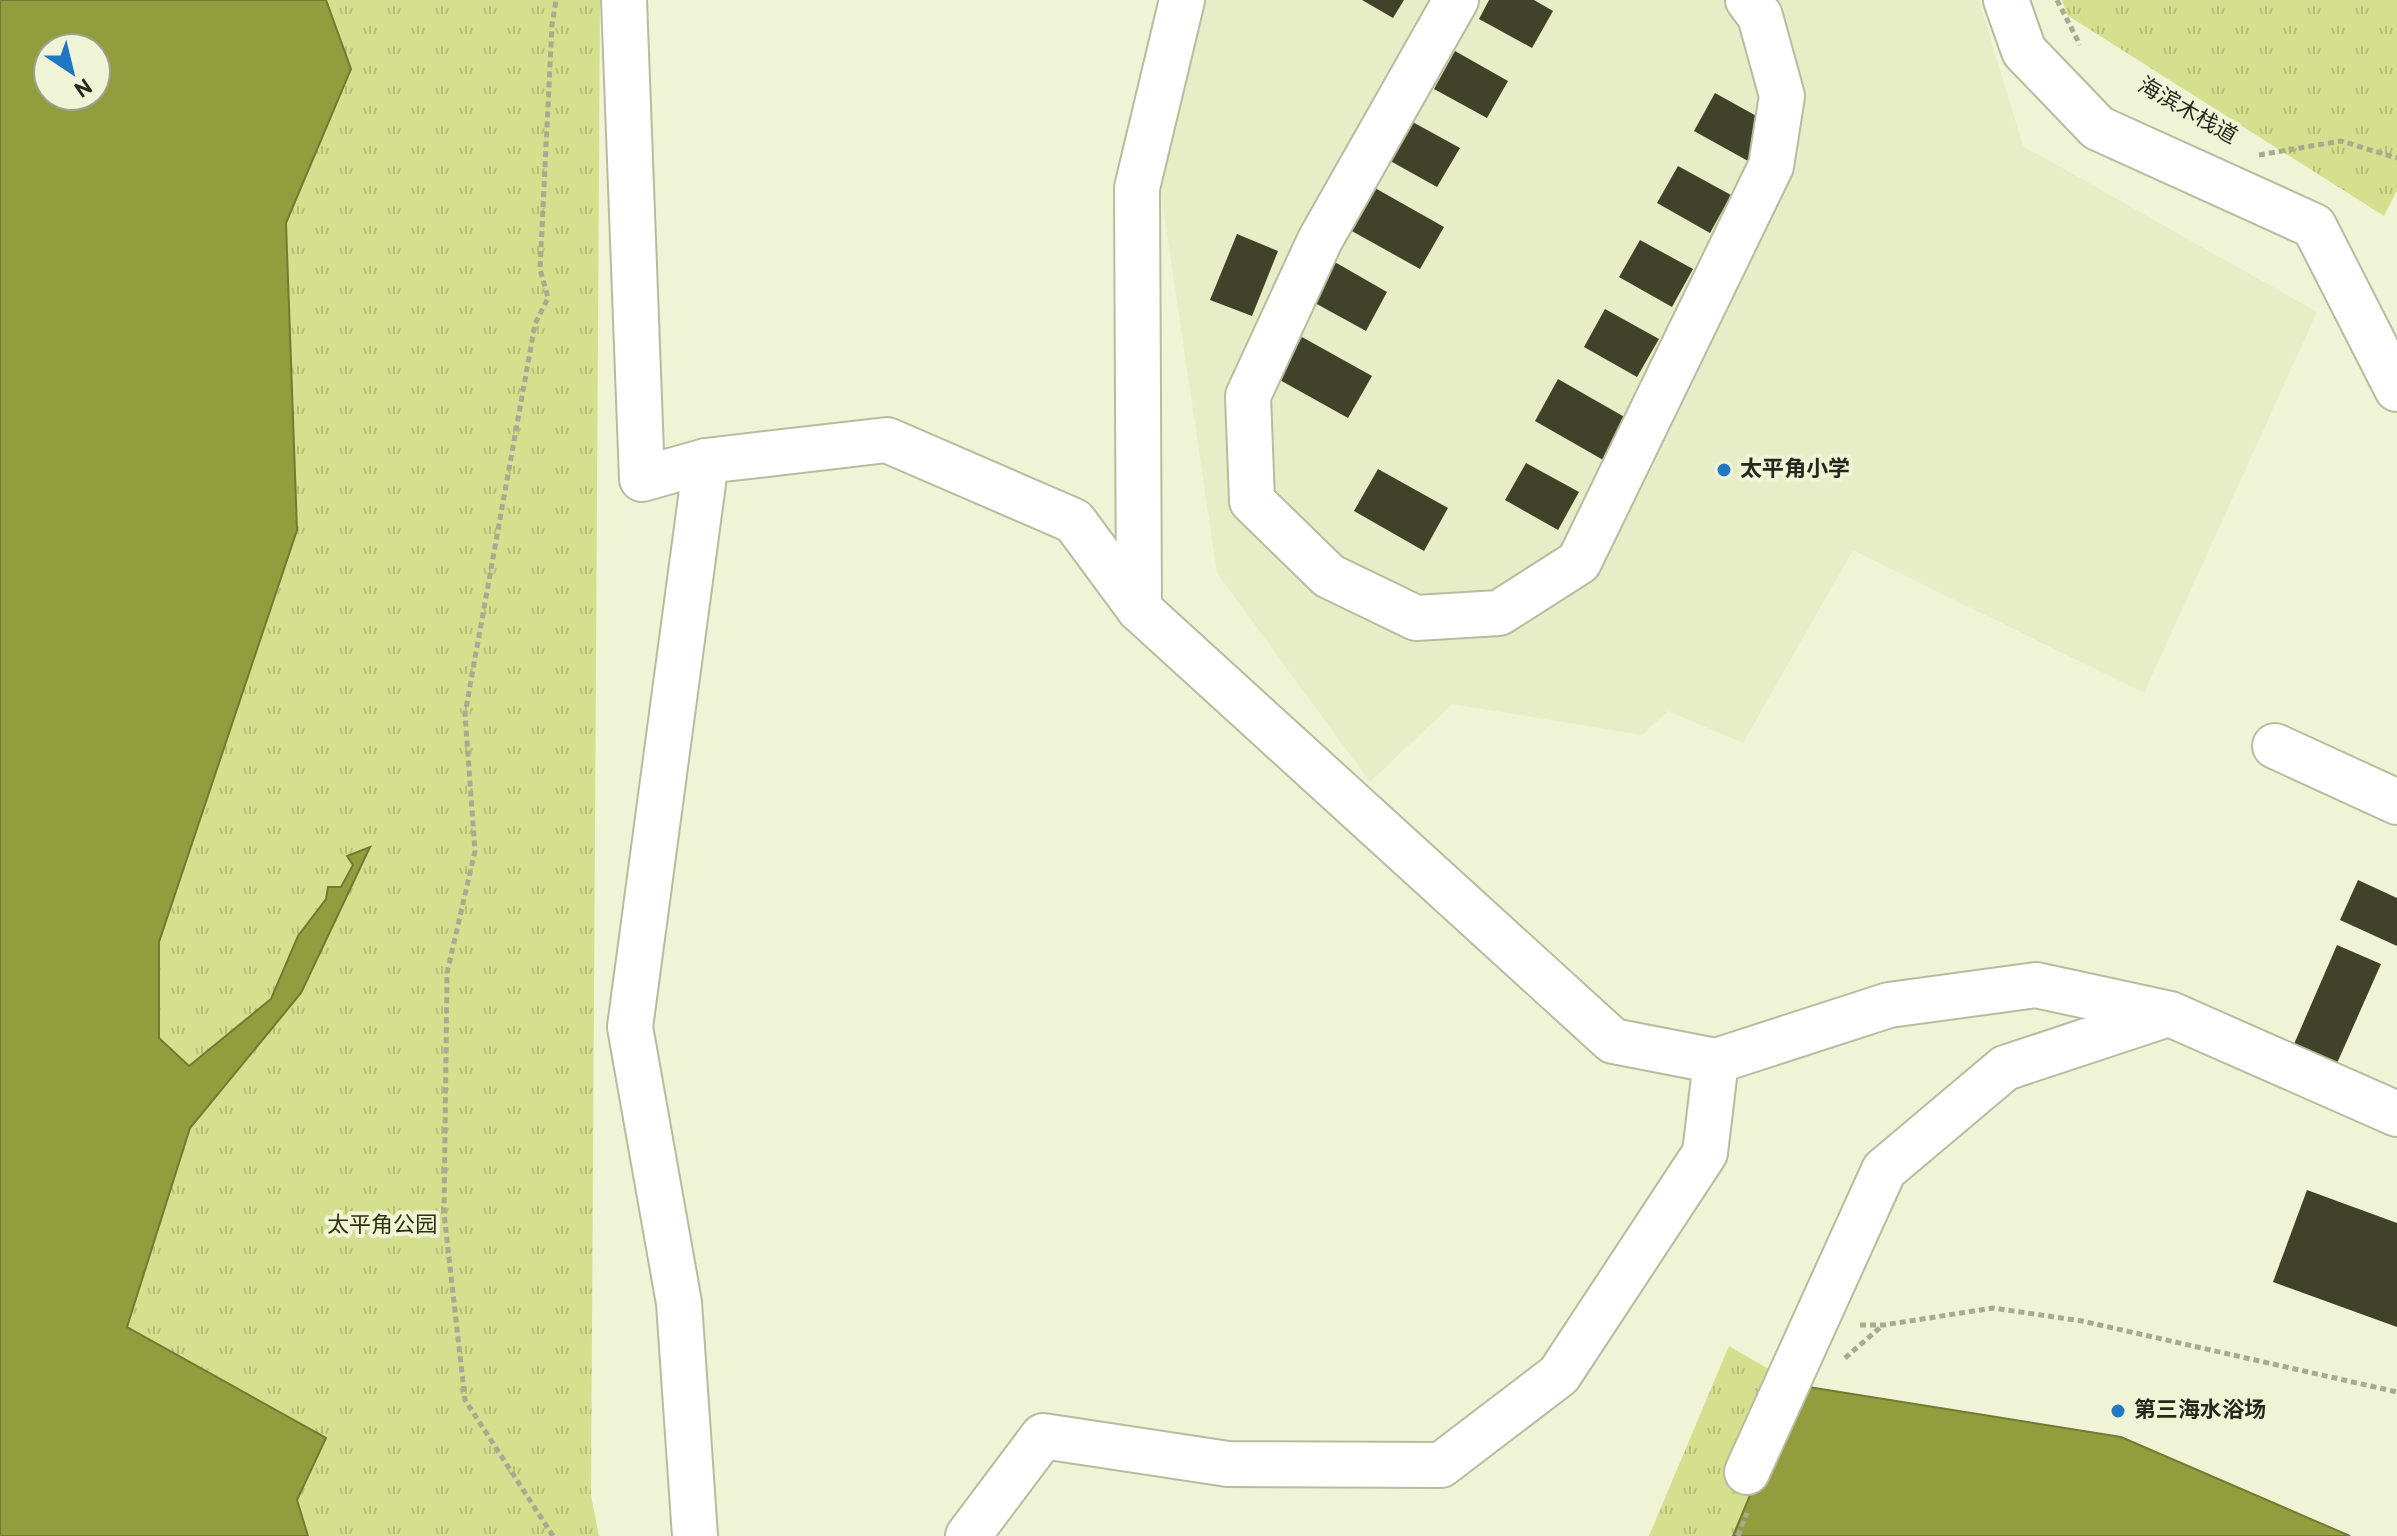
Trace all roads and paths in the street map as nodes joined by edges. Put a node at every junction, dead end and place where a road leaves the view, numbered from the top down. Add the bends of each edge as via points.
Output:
1 (556, 0) edge
2 (624, 0) edge
3 (1182, 0) edge
4 (1456, 0) edge
5 (1748, 0) edge
6 (2006, 0) edge
7 (2057, 0) edge
8 (2083, 51) dead end
9 (2249, 157) dead end
10 (2397, 158) edge
11 (2397, 389) edge
12 (706, 461) junction
13 (1139, 609) junction
14 (2275, 746) dead end
15 (2397, 802) edge
16 (2170, 1014) junction
17 (1716, 1061) junction
18 (2397, 1114) edge
19 (1884, 1325) dead end
20 (2397, 1392) edge
21 (1747, 1472) dead end
22 (553, 1536) edge
23 (695, 1536) edge
24 (968, 1536) edge

1 - 22 path via 540,269 548,298 535,324 465,714 475,851 447,973 444,1213 465,1400
2 - 12 street via 642,479
3 - 13 street via 1137,188
4 - 5 street via 1320,240 1248,396 1252,501 1329,576 1416,618 1499,613 1579,562 1771,166 1782,96 1760,16
6 - 11 street via 2024,51 2098,128 2314,226
7 - 8 path
9 - 10 path, 海滨木栈道 via 2341,141
12 - 13 street via 887,440 1074,521
12 - 23 street via 630,1027 679,1303
13 - 17 street via 1613,1041
14 - 15 street
16 - 17 street via 2036,985 1889,1005
16 - 18 street
16 - 21 street via 2005,1068 1884,1170
17 - 24 street via 1705,1153 1559,1375 1441,1465 1228,1464 1043,1436
19 - 20 path via 1993,1308 2082,1321

